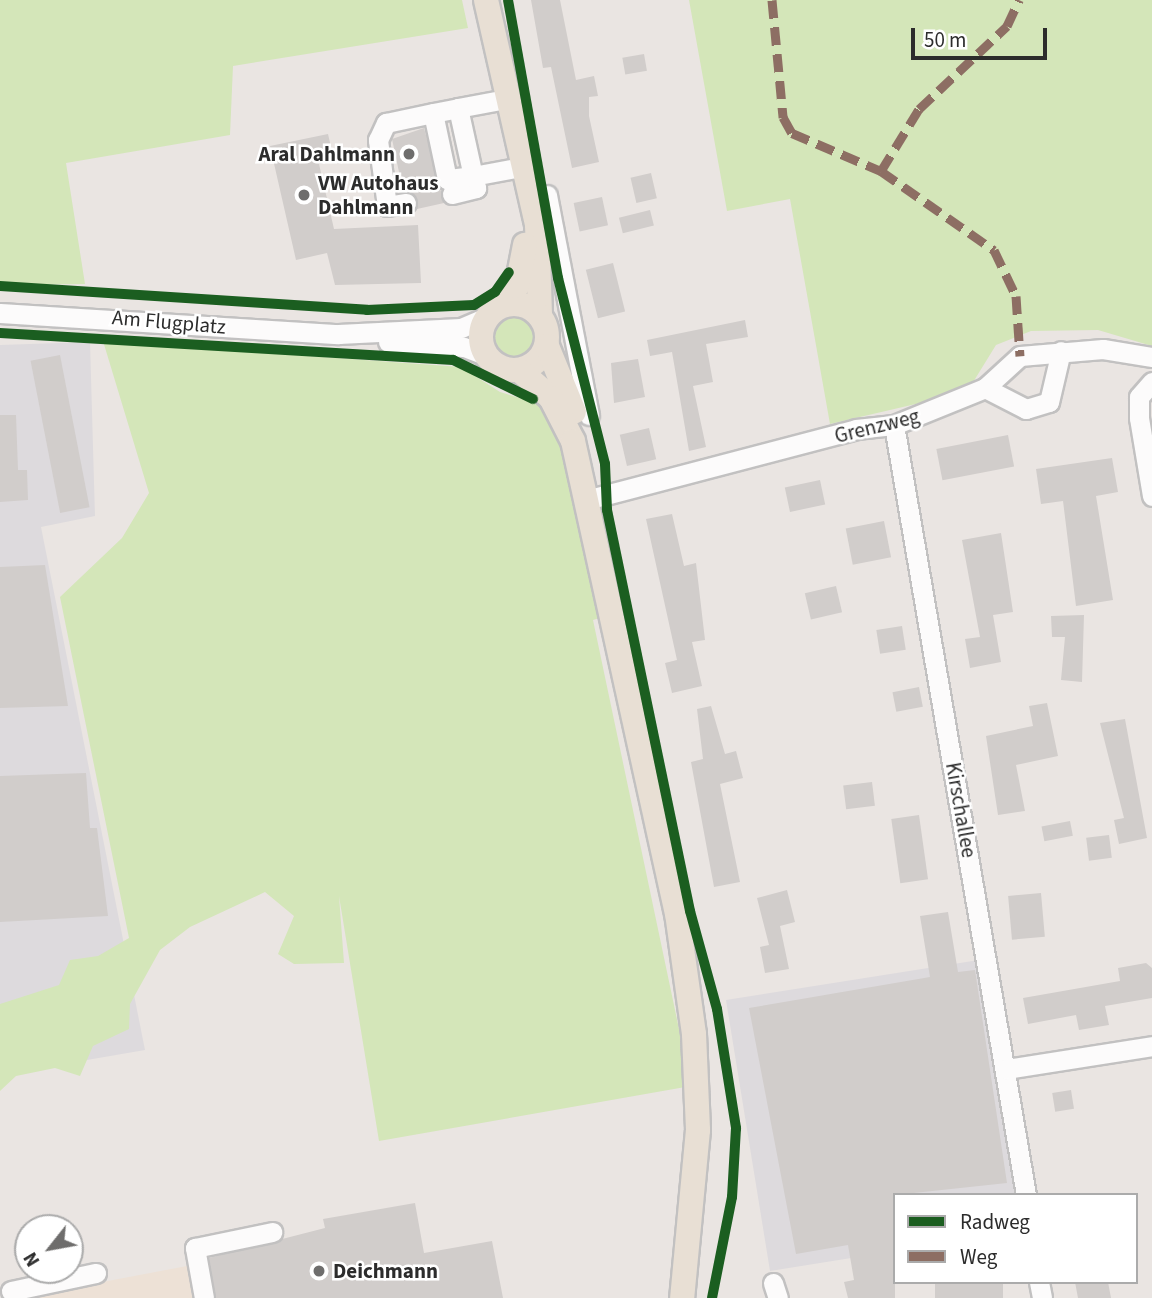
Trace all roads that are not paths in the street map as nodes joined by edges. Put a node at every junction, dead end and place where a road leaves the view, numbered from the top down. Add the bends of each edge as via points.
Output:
1 (486, 0) edge
2 (506, 99) junction
3 (458, 108) junction
4 (433, 113) junction
5 (521, 167) junction
6 (472, 176) junction
7 (452, 194) dead end
8 (538, 197) junction
9 (406, 203) dead end
10 (495, 311) junction
11 (0, 313) edge
12 (540, 316) junction
13 (338, 334) junction
14 (547, 346) junction
15 (1060, 351) junction
16 (487, 356) junction
17 (1152, 357) edge
18 (519, 370) junction
19 (1152, 382) edge
20 (985, 388) junction
21 (589, 415) dead end
22 (894, 425) junction
23 (1152, 496) edge
24 (590, 499) junction
25 (1152, 1046) edge
26 (1007, 1069) junction
27 (1026, 1193) edge
28 (272, 1232) dead end
29 (96, 1273) dead end
30 (7, 1289) edge
31 (204, 1298) edge
32 (682, 1298) edge

1 - 2 main road
2 - 3 street
2 - 5 main road
3 - 4 street
3 - 6 street
4 - 6 street via 447,179
4 - 9 street via 386,123 378,140 387,206
5 - 6 street
5 - 8 main road
6 - 7 street via 476,188
8 - 10 main road via 523,265
8 - 12 main road
8 - 21 street
10 - 12 main road via 523,304
10 - 13 street, Am Flugplatz via 461,328
10 - 16 main road via 481,336
11 - 13 street, Am Flugplatz
12 - 14 main road
13 - 16 street, Am Flugplatz via 464,347
14 - 18 main road via 535,364
14 - 24 main road via 578,424
15 - 17 street, Grenzweg via 1133,350
15 - 20 street, Grenzweg via 1020,356
15 - 20 street via 1049,402 1026,409
16 - 18 main road via 504,369
18 - 24 main road via 540,384 565,421
19 - 23 street via 1139,397
20 - 22 street, Grenzweg
22 - 24 street, Grenzweg via 856,429
22 - 26 street, Kirschallee
24 - 32 main road via 688,983 698,1129
25 - 26 street
26 - 27 street, Kirschallee
28 - 31 street via 195,1248
29 - 30 street

